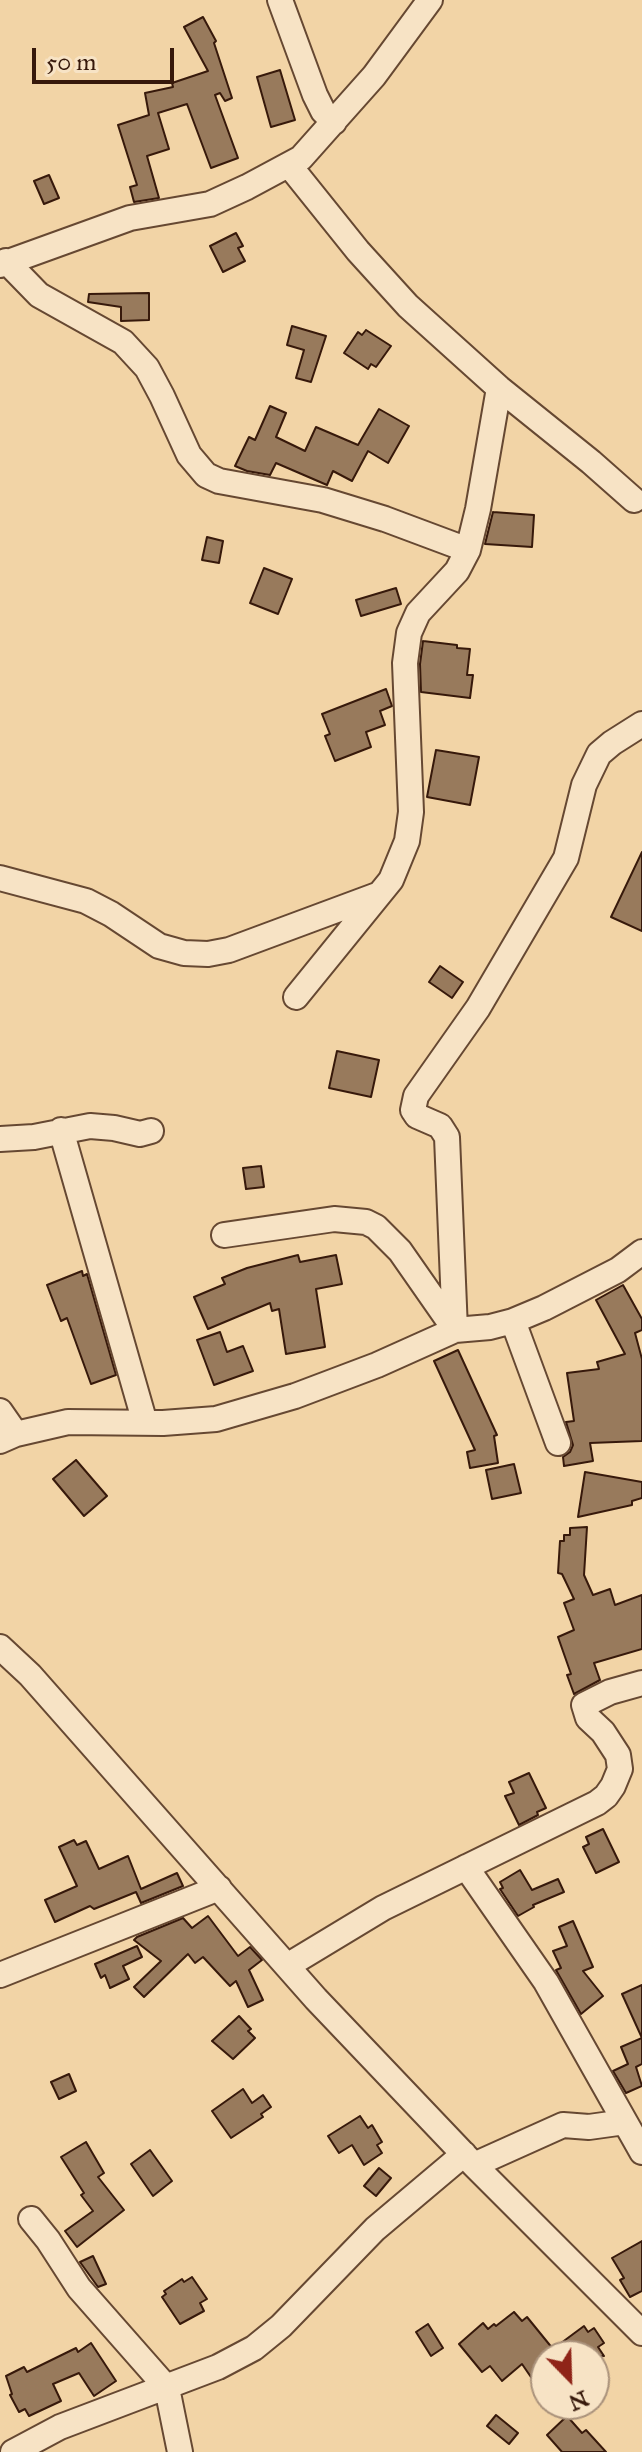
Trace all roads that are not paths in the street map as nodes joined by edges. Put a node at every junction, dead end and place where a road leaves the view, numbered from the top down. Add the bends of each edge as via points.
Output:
1 (280, 0) edge
2 (430, 0) edge
3 (334, 122) junction
4 (289, 165) junction
5 (3, 263) edge
6 (499, 388) junction
7 (634, 500) dead end
8 (468, 550) junction
9 (642, 724) edge
10 (0, 878) edge
11 (379, 894) junction
12 (296, 997) dead end
13 (61, 1130) junction
14 (151, 1131) dead end
15 (0, 1139) edge
16 (224, 1235) dead end
17 (642, 1252) edge
18 (513, 1321) junction
19 (455, 1330) junction
20 (0, 1411) edge
21 (145, 1423) junction
22 (8, 1438) edge
23 (558, 1443) dead end
24 (0, 1647) edge
25 (642, 1683) edge
26 (466, 1867) junction
27 (219, 1888) junction
28 (287, 1966) junction
29 (0, 1975) edge
30 (625, 2122) junction
31 (642, 2152) edge
32 (469, 2160) junction
33 (31, 2219) dead end
34 (642, 2333) edge
35 (167, 2388) junction
36 (13, 2452) edge
37 (180, 2452) edge

1 - 3 street via 315,95
2 - 3 street
3 - 4 street
4 - 5 street via 210,204 130,218
4 - 6 street via 408,306
5 - 8 street via 39,295 123,342 147,368 189,455 206,475 323,500
6 - 7 street
6 - 8 street
8 - 11 street via 457,571 418,613 409,633 405,707 411,812 407,841 391,880
9 - 19 street via 599,754 584,785 566,858 478,1008 416,1096 417,1116 440,1126 447,1137
10 - 11 street via 86,901 159,946 184,953 229,950
11 - 12 street
13 - 14 street via 90,1126
13 - 15 street
13 - 21 street
16 - 19 street via 334,1219 366,1222 400,1251
17 - 18 street via 618,1270
18 - 19 street
18 - 23 street
19 - 21 street via 295,1396 216,1419
20 - 22 street
21 - 22 street via 68,1422
24 - 27 street
25 - 26 street via 584,1705 588,1718 618,1755 620,1769 606,1796
26 - 28 street via 383,1908
26 - 30 street via 546,1982
27 - 28 street
27 - 29 street
28 - 32 street
30 - 31 street
30 - 32 street via 563,2125
32 - 34 street
32 - 35 street via 375,2229 263,2340 218,2367
33 - 35 street via 79,2288
35 - 36 street via 60,2427
35 - 37 street

